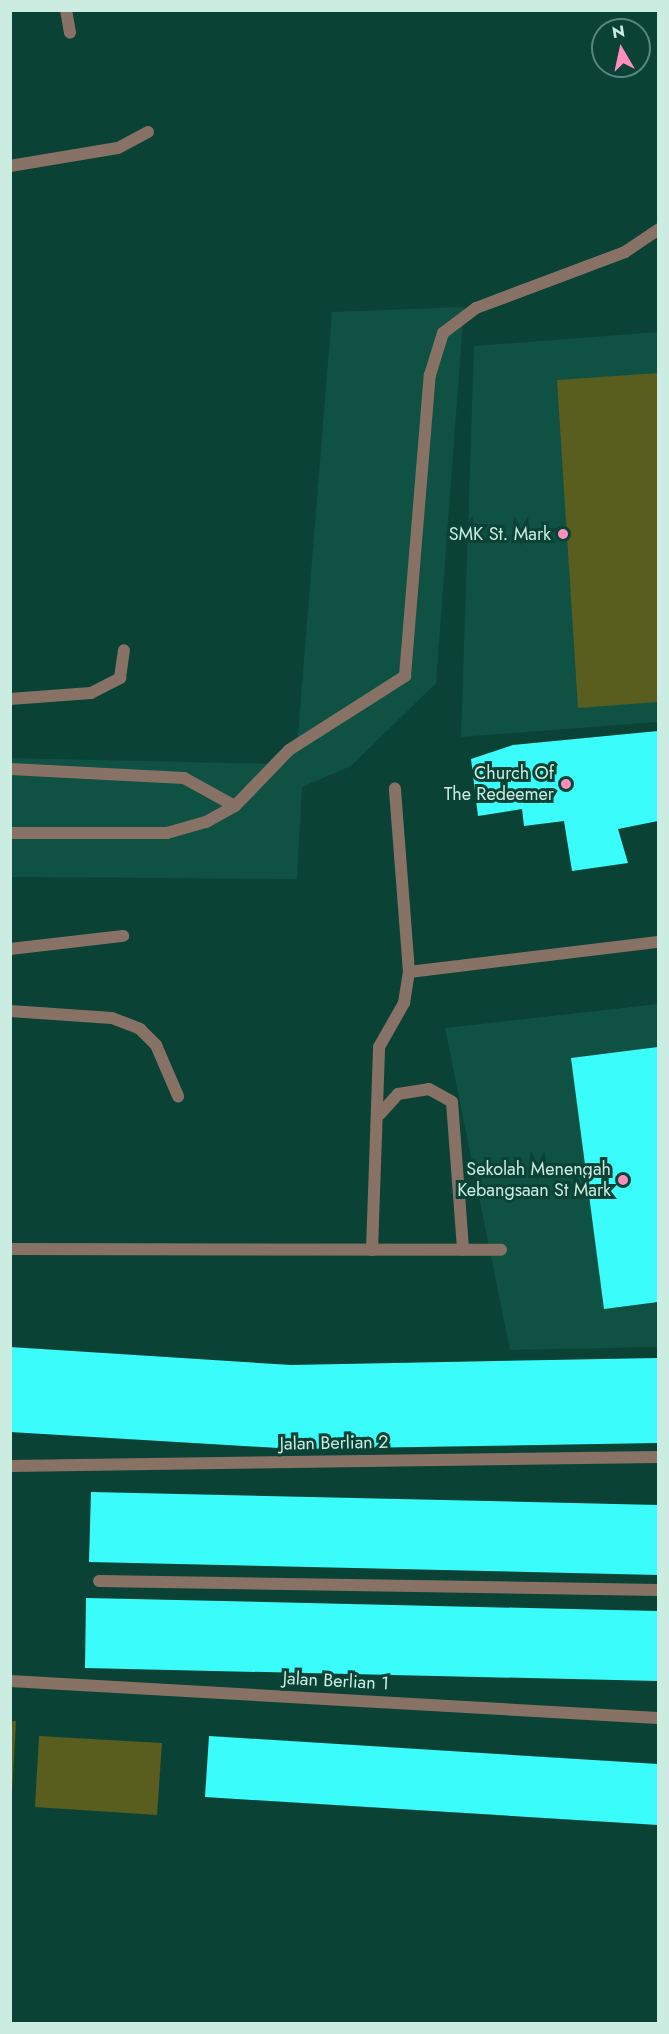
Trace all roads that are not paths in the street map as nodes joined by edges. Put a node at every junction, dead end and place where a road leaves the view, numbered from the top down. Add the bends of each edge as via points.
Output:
1 (66, 10) edge
2 (70, 33) dead end
3 (148, 132) dead end
4 (10, 166) edge
5 (658, 230) edge
6 (124, 650) dead end
7 (10, 699) edge
8 (10, 769) edge
9 (395, 789) dead end
10 (235, 806) junction
11 (10, 833) edge
12 (123, 936) dead end
13 (658, 942) edge
14 (10, 949) edge
15 (409, 972) junction
16 (10, 1011) edge
17 (178, 1096) dead end
18 (380, 1114) junction
19 (10, 1249) edge
20 (372, 1250) junction
21 (463, 1250) junction
22 (501, 1250) dead end
23 (658, 1457) edge
24 (10, 1466) edge
25 (99, 1581) dead end
26 (658, 1590) edge
27 (10, 1681) edge
28 (658, 1718) edge

1 - 2 street
3 - 4 street via 118,148
5 - 10 street via 625,252 476,308 443,333 430,375 405,676 289,750
6 - 7 street via 120,678 91,693
8 - 10 street via 184,778
9 - 15 street
10 - 11 street via 167,833
12 - 14 street
13 - 15 street
15 - 18 street via 405,1003 380,1047
16 - 17 street via 112,1018 140,1029 156,1045
18 - 20 street
18 - 21 street via 398,1094 429,1089 452,1102
19 - 20 street
20 - 21 street
21 - 22 street
23 - 24 street, Jalan Berlian 2
25 - 26 street
27 - 28 street, Jalan Berlian 1

